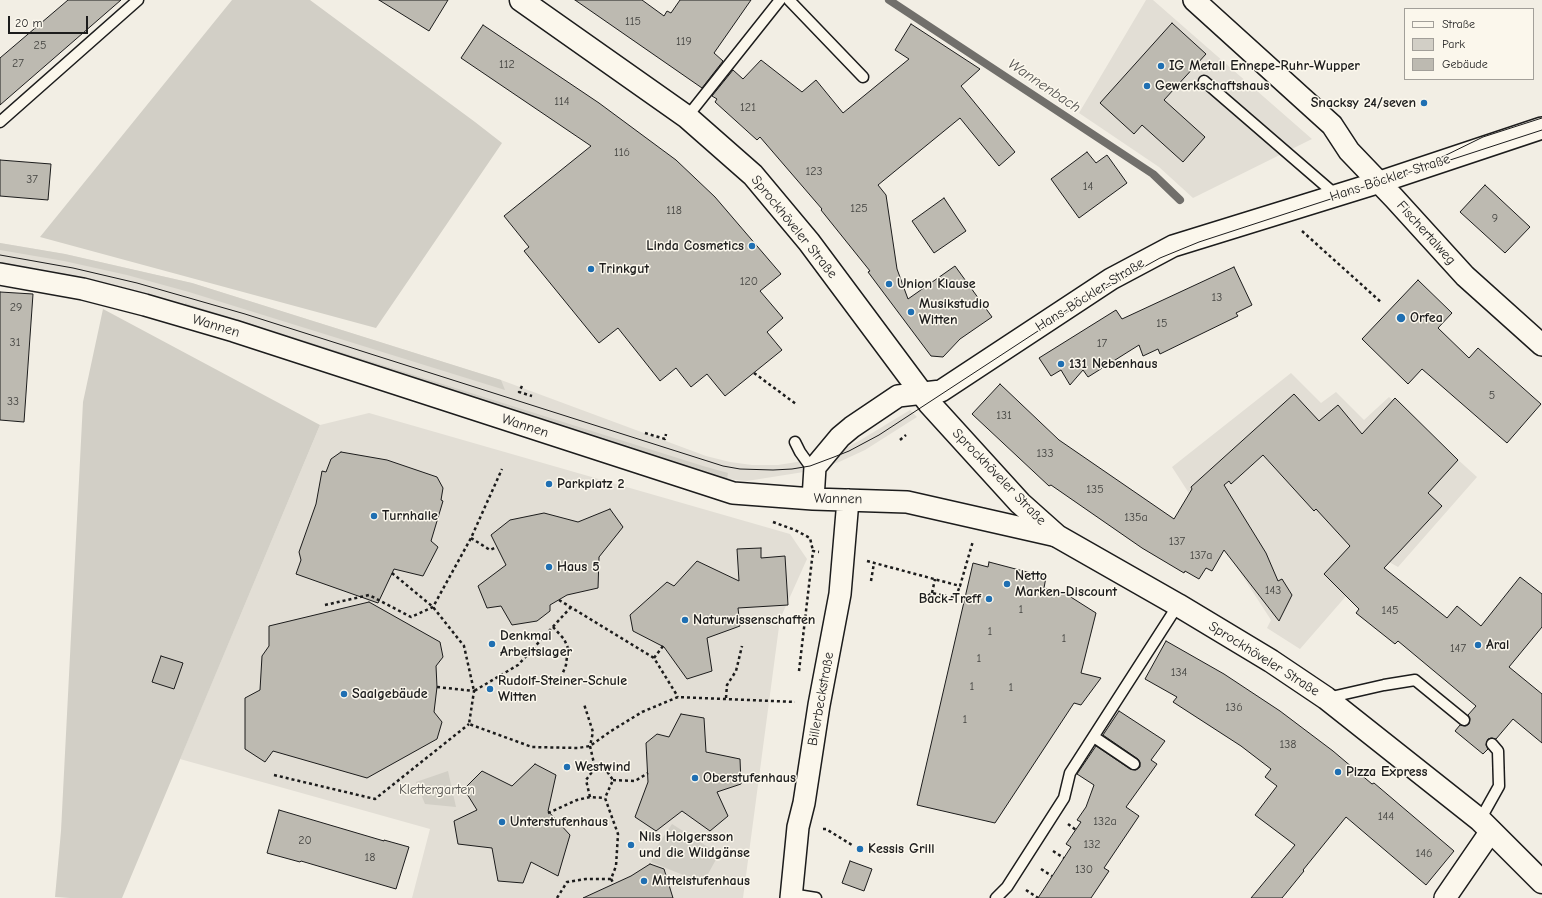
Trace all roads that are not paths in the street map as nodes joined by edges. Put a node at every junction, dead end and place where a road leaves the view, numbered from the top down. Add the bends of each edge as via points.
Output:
1 (138, 0) edge
2 (521, 0) edge
3 (780, 0) edge
4 (789, 0) edge
5 (1194, 0) edge
6 (863, 77) dead end
7 (1204, 81) dead end
8 (687, 117) junction
9 (0, 122) edge
10 (1542, 128) edge
11 (1380, 182) junction
12 (1336, 195) junction
13 (0, 274) edge
14 (1542, 345) edge
15 (922, 394) junction
16 (794, 442) dead end
17 (815, 467) junction
18 (813, 499) junction
19 (848, 500) junction
20 (1057, 536) junction
21 (1178, 605) junction
22 (1326, 698) junction
23 (1464, 720) dead end
24 (1094, 737) junction
25 (1492, 744) dead end
26 (1134, 764) dead end
27 (1486, 826) junction
28 (1542, 882) edge
29 (791, 896) edge
30 (816, 898) edge
31 (996, 898) edge
32 (1445, 898) edge

1 - 9 lane
2 - 8 main road, Sprockhöveler Straße
3 - 8 lane
4 - 6 lane
5 - 11 street, Fischertalweg via 1332,125 1349,151
7 - 12 lane
8 - 15 main road, Sprockhöveler Straße via 752,175 768,193 809,242
10 - 11 street, Hans-Böckler-Straße
11 - 12 street, Hans-Böckler-Straße
11 - 14 street, Fischertalweg via 1465,276
12 - 15 street, Hans-Böckler-Straße via 1173,246 1111,279 941,391
13 - 18 street, Wannen via 83,289 234,331 733,493
15 - 17 street, Hans-Böckler-Straße via 898,396 852,427 840,437
15 - 20 main road, Sprockhöveler Straße via 928,404 1020,503
16 - 17 lane via 810,466
17 - 18 street
18 - 19 street, Wannen
19 - 20 street, Wannen via 907,502
19 - 29 street, Billerbeckstraße via 840,594 798,827
20 - 21 main road, Sprockhöveler Straße
21 - 22 main road, Sprockhöveler Straße via 1271,661
21 - 24 lane
22 - 23 lane via 1384,684 1415,680
22 - 27 main road, Sprockhöveler Straße
24 - 26 lane
24 - 31 lane via 1070,773 1064,798 1007,887
25 - 27 lane via 1498,751 1499,786
27 - 28 main road, Sprockhöveler Straße
27 - 32 street
29 - 30 lane

